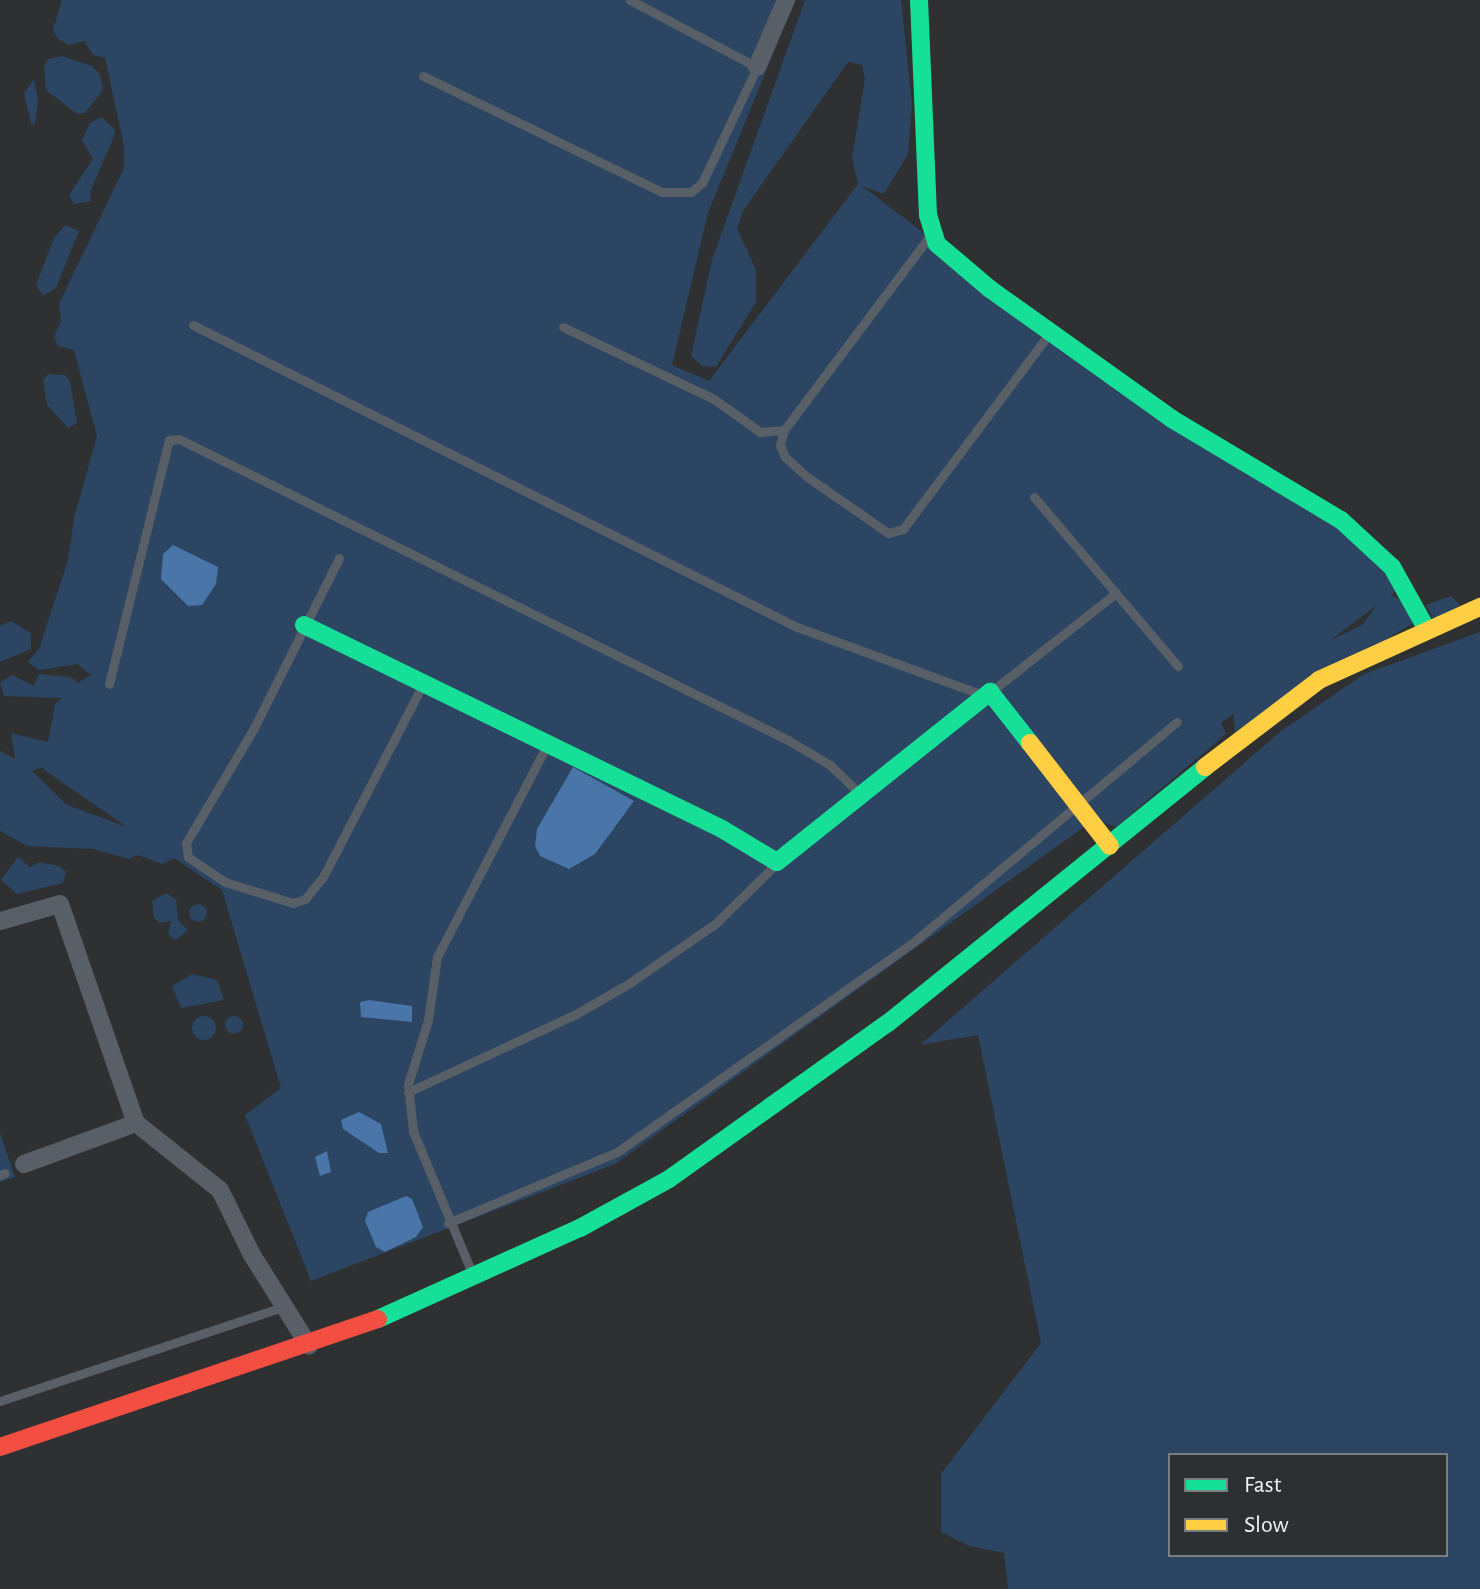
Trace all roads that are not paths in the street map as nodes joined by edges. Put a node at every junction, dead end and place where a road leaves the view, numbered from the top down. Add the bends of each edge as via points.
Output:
1 (630, 0) edge
2 (786, 0) edge
3 (919, 0) edge
4 (757, 67) junction
5 (423, 76) dead end
6 (931, 235) junction
7 (193, 325) dead end
8 (563, 327) dead end
9 (1051, 331) junction
10 (784, 430) junction
11 (1034, 497) dead end
12 (339, 558) dead end
13 (1116, 593) junction
14 (1480, 607) edge
15 (304, 625) junction
16 (1426, 628) junction
17 (1178, 666) dead end
18 (423, 683) junction
19 (109, 684) dead end
20 (988, 694) junction
21 (1177, 722) dead end
22 (548, 744) junction
23 (862, 798) junction
24 (1078, 806) junction
25 (1110, 846) junction
26 (777, 862) junction
27 (0, 921) edge
28 (408, 1092) junction
29 (136, 1123) junction
30 (24, 1164) dead end
31 (448, 1223) junction
32 (475, 1278) junction
33 (282, 1307) junction
34 (309, 1346) junction
35 (0, 1401) edge
36 (0, 1447) edge

1 - 4 lane
2 - 4 street
3 - 6 street
4 - 5 lane via 702,183 679,196
6 - 9 street via 990,289
6 - 10 lane
7 - 20 lane via 797,627
8 - 10 lane via 714,399 760,432
9 - 10 lane via 897,533 888,533 796,467 780,445
9 - 16 street via 1172,419 1311,500 1368,541 1392,567
11 - 13 lane
12 - 15 lane
13 - 17 lane
13 - 20 lane
14 - 16 street
15 - 18 street
15 - 18 lane via 254,728 186,843 188,857 225,882 293,903 305,899 323,877
16 - 25 street via 1319,680
18 - 22 street
19 - 23 lane via 169,440 179,439 788,740 830,765
20 - 23 street
20 - 24 street
21 - 24 lane
22 - 26 street
22 - 28 lane via 437,957 428,1020
23 - 26 street
24 - 25 street
24 - 31 lane via 916,940 617,1152
25 - 32 street via 766,1115 656,1186
26 - 28 lane via 715,924 628,984 576,1014
27 - 29 street via 60,904
28 - 31 lane via 407,1112
29 - 30 street
29 - 33 street via 220,1190
31 - 32 lane
32 - 34 street
33 - 34 street
33 - 35 lane
34 - 36 street

